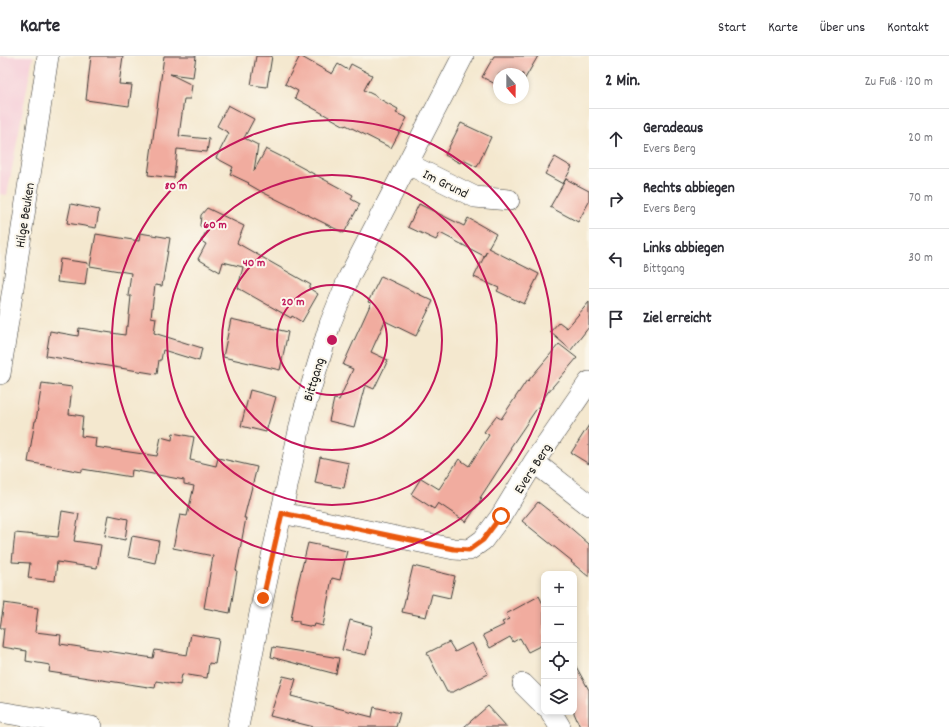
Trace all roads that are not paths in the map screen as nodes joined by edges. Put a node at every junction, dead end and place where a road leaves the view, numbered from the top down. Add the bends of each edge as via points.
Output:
1 (48, 56) edge
2 (463, 56) edge
3 (408, 164) junction
4 (509, 200) dead end
5 (0, 374) edge
6 (589, 382) edge
7 (534, 462) junction
8 (589, 505) edge
9 (282, 513) junction
10 (523, 684) dead end
11 (541, 702) edge
12 (0, 712) edge
13 (552, 715) edge
14 (92, 727) edge
15 (238, 727) edge
16 (560, 727) edge

1 - 5 street, Hilge Beuken
2 - 3 street, Bittgang
3 - 4 street, Im Grund via 475,198
3 - 9 street, Bittgang via 349,277 330,324 302,417
6 - 7 street, Evers Berg
7 - 8 street
7 - 9 street, Evers Berg via 501,516 483,540 469,550
9 - 15 street, Bittgang
10 - 11 street
12 - 14 street
13 - 16 street

